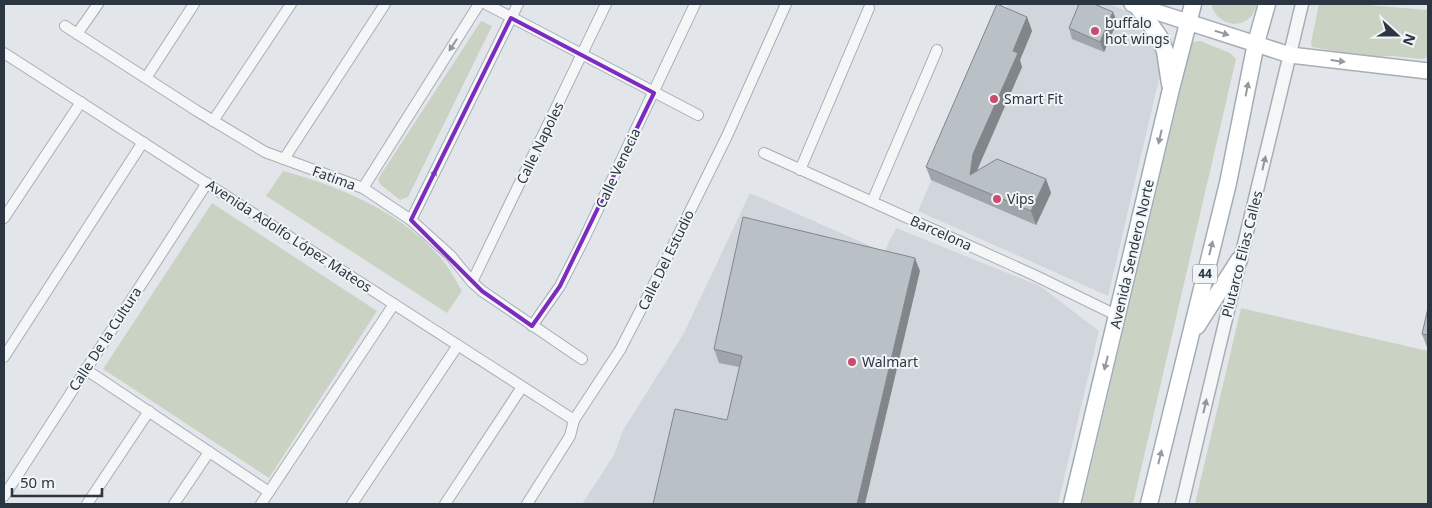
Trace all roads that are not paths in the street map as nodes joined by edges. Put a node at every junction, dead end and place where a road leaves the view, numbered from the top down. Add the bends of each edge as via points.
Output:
1 (98, 4) edge
2 (194, 4) edge
3 (291, 4) edge
4 (385, 4) edge
5 (479, 4) edge
6 (486, 4) edge
7 (518, 4) edge
8 (606, 4) edge
9 (695, 4) edge
10 (786, 4) edge
11 (1193, 4) edge
12 (1267, 4) edge
13 (1302, 4) edge
14 (1138, 5) edge
15 (869, 8) dead end
16 (511, 18) junction
17 (1189, 22) junction
18 (65, 26) dead end
19 (77, 34) junction
20 (1256, 43) junction
21 (937, 50) dead end
22 (4, 53) edge
23 (1290, 55) junction
24 (582, 56) junction
25 (1428, 71) edge
26 (146, 78) junction
27 (1171, 89) junction
28 (654, 93) junction
29 (80, 102) junction
30 (698, 115) dead end
31 (213, 121) junction
32 (143, 142) junction
33 (764, 153) dead end
34 (284, 159) junction
35 (800, 170) junction
36 (208, 183) junction
37 (363, 188) junction
38 (872, 202) junction
39 (4, 218) edge
40 (411, 220) junction
41 (1239, 260) junction
42 (472, 282) junction
43 (394, 304) junction
44 (1118, 316) junction
45 (532, 326) junction
46 (1189, 339) junction
47 (458, 345) junction
48 (4, 357) edge
49 (582, 359) dead end
50 (86, 369) junction
51 (522, 387) junction
52 (149, 411) junction
53 (574, 420) junction
54 (209, 452) junction
55 (269, 492) junction
56 (4, 496) edge
57 (87, 504) edge
58 (174, 504) edge
59 (261, 504) edge
60 (352, 504) edge
61 (445, 504) edge
62 (527, 504) edge
63 (1072, 504) edge
64 (1149, 504) edge
65 (1182, 504) edge

1 - 19 street
2 - 26 street
3 - 31 street
4 - 34 street
5 -> 37 street
6 - 16 street
7 - 16 street
8 - 24 street, Calle Napoles
9 - 28 street, Calle Venecia
10 - 53 street, Calle Del Estudio via 727,136 654,284 620,350
11 - 17 main road, Avenida Sendero Norte
12 - 20 main road, 44
13 - 23 street, Plutarco Elias Calles
14 - 17 main road
14 - 27 main road via 1160,38
15 - 35 street
16 - 24 street
40 -> 16 street
17 -> 20 main road
17 - 27 main road, Avenida Sendero Norte
18 - 19 street, Fatima
19 - 26 street, Fatima
20 - 23 main road
46 -> 20 main road, 44 via 1228,183
21 - 38 street
22 - 29 street, Avenida Adolfo López Mateos
23 -> 25 main road
41 -> 23 street, Plutarco Elias Calles
24 - 28 street
24 - 42 street, Calle Napoles
26 - 31 street, Fatima
27 -> 44 main road, Avenida Sendero Norte
28 - 30 street
28 - 45 street, Calle Venecia via 560,286
29 - 32 street, Avenida Adolfo López Mateos
29 - 39 street
31 - 34 street, Fatima via 265,152
32 - 36 street, Avenida Adolfo López Mateos
32 - 48 street
33 - 35 street, Barcelona
34 - 37 street, Fatima
35 - 38 street, Barcelona
36 - 43 street, Avenida Adolfo López Mateos
36 - 50 street, Calle De la Cultura
37 - 40 street, Fatima
38 - 44 street, Barcelona
40 - 42 street, Fatima via 451,256
41 - 46 main road
65 -> 41 street, Plutarco Elias Calles
42 - 45 street, Fatima
43 - 47 street, Avenida Adolfo López Mateos
43 - 55 street
44 -> 63 main road, Avenida Sendero Norte
45 - 49 street, Fatima
64 -> 46 main road, 44
47 - 51 street, Avenida Adolfo López Mateos
47 - 60 street
50 - 52 street
50 - 56 street, Calle De la Cultura
51 - 53 street, Avenida Adolfo López Mateos
51 - 61 street
52 - 54 street
52 - 57 street
53 - 62 street, Calle Del Estudio via 570,436
54 - 55 street
54 - 58 street
55 - 59 street

